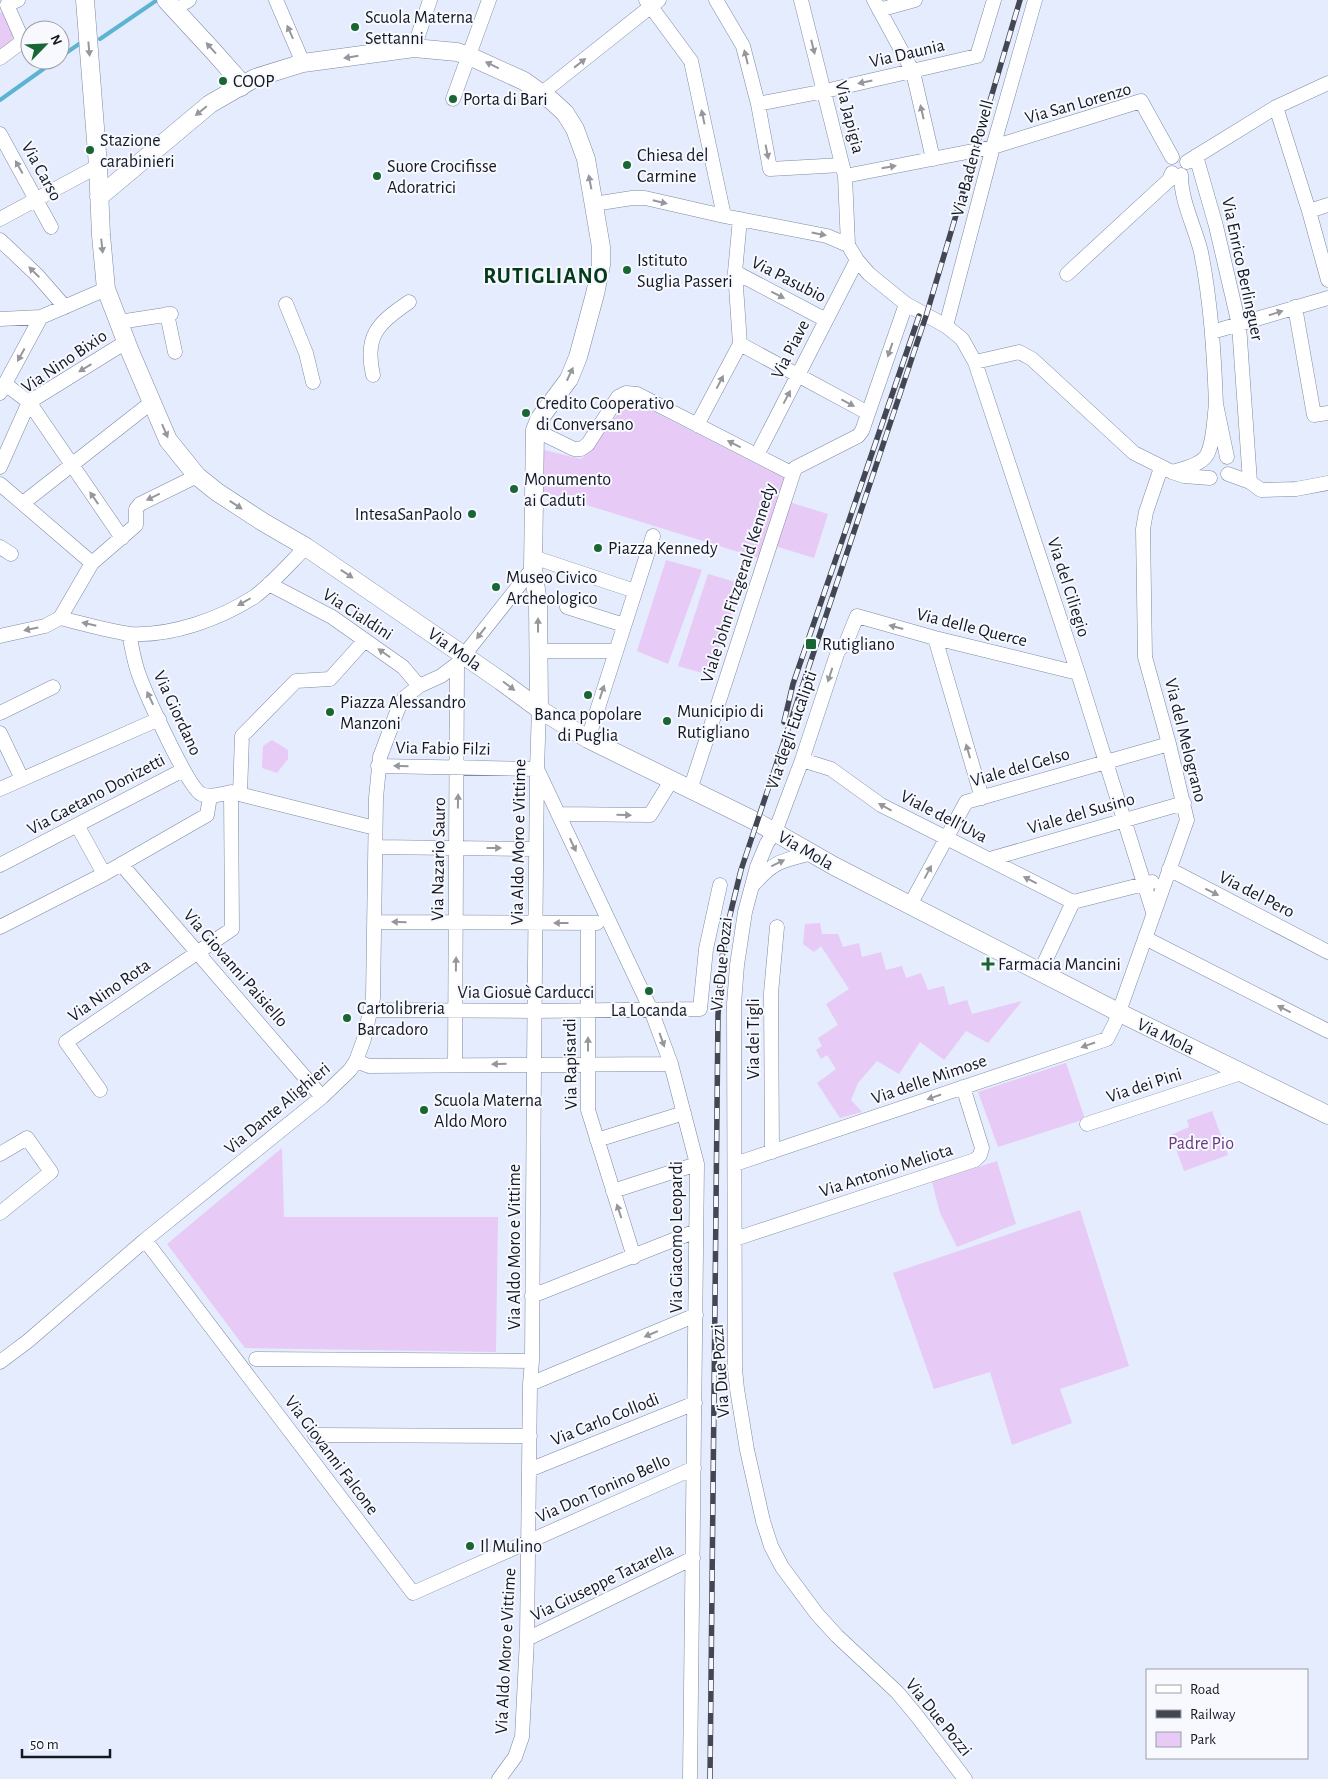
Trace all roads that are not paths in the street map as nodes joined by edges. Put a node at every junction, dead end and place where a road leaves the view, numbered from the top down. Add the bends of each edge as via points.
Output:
1 (18, 0) edge
2 (85, 0) edge
3 (166, 0) edge
4 (276, 0) edge
5 (430, 0) edge
6 (489, 0) edge
7 (716, 0) edge
8 (801, 0) edge
9 (916, 0) edge
10 (994, 0) edge
11 (1035, 0) edge
12 (652, 2) edge
13 (877, 5) edge
14 (414, 48) junction
15 (469, 56) junction
16 (0, 58) edge
17 (303, 63) junction
18 (913, 72) junction
19 (1328, 83) edge
20 (241, 87) junction
21 (825, 91) junction
22 (542, 93) junction
23 (453, 99) dead end
24 (758, 104) junction
25 (1276, 107) junction
26 (0, 134) edge
27 (993, 147) junction
28 (1172, 158) junction
29 (933, 159) junction
30 (1192, 159) junction
31 (98, 166) junction
32 (844, 170) junction
33 (1176, 174) junction
34 (99, 197) junction
35 (37, 200) junction
36 (594, 204) junction
37 (1328, 205) edge
38 (1308, 211) junction
39 (724, 216) junction
40 (0, 219) edge
41 (740, 219) junction
42 (51, 227) dead end
43 (0, 240) edge
44 (848, 245) junction
45 (857, 260) junction
46 (735, 272) junction
47 (1067, 274) dead end
48 (1328, 280) edge
49 (106, 289) junction
50 (1328, 298) edge
51 (409, 302) dead end
52 (286, 304) dead end
53 (906, 304) junction
54 (65, 307) junction
55 (1295, 307) junction
56 (41, 317) junction
57 (0, 319) edge
58 (826, 320) junction
59 (119, 322) junction
60 (1239, 325) junction
61 (946, 326) junction
62 (1212, 332) junction
63 (126, 342) junction
64 (740, 344) junction
65 (175, 352) dead end
66 (975, 362) junction
67 (373, 375) dead end
68 (798, 376) junction
69 (313, 382) dead end
70 (2, 388) edge
71 (29, 402) junction
72 (152, 402) junction
73 (1216, 404) junction
74 (868, 413) junction
75 (1328, 413) edge
76 (697, 425) junction
77 (535, 430) junction
78 (757, 455) junction
79 (1206, 456) junction
80 (1227, 457) junction
81 (71, 465) junction
82 (0, 467) edge
83 (1166, 470) junction
84 (793, 474) junction
85 (1228, 474) junction
86 (197, 476) junction
87 (1210, 478) junction
88 (1250, 482) junction
89 (1328, 483) edge
90 (0, 484) edge
91 (22, 503) junction
92 (653, 536) dead end
93 (122, 538) junction
94 (306, 547) junction
95 (533, 562) junction
96 (92, 564) junction
97 (269, 584) junction
98 (635, 591) junction
99 (567, 607) dead end
100 (857, 616) joint
101 (60, 618) junction
102 (624, 625) junction
103 (129, 634) junction
104 (0, 636) edge
105 (935, 638) junction
106 (365, 640) junction
107 (538, 651) junction
108 (616, 651) junction
109 (460, 660) junction
110 (1078, 674) junction
111 (419, 686) junction
112 (53, 687) dead end
113 (539, 709) junction
114 (0, 712) edge
115 (159, 719) junction
116 (0, 733) edge
117 (588, 739) junction
118 (1169, 744) junction
119 (802, 760) junction
120 (1106, 763) junction
121 (378, 766) junction
122 (458, 767) junction
123 (537, 769) junction
124 (183, 770) junction
125 (22, 779) junction
126 (671, 781) junction
127 (0, 789) edge
128 (690, 790) junction
129 (236, 793) junction
130 (210, 796) junction
131 (982, 798) junction
132 (1184, 803) junction
133 (558, 814) junction
134 (1124, 820) junction
135 (77, 825) junction
136 (375, 828) junction
137 (775, 832) junction
138 (946, 838) junction
139 (376, 847) junction
140 (457, 848) junction
141 (536, 849) junction
142 (812, 853) junction
143 (990, 859) junction
144 (121, 864) junction
145 (0, 865) edge
146 (104, 874) junction
147 (1167, 874) junction
148 (1145, 884) junction
149 (720, 885) dead end
150 (751, 887) junction
151 (1073, 902) junction
152 (910, 905) junction
153 (1153, 912) junction
154 (375, 922) junction
155 (456, 923) junction
156 (535, 923) junction
157 (588, 923) junction
158 (610, 923) junction
159 (776, 926) dead end
160 (0, 927) edge
161 (1145, 938) junction
162 (196, 952) junction
163 (1328, 952) edge
164 (1040, 972) junction
165 (371, 1010) junction
166 (456, 1010) junction
167 (651, 1010) junction
168 (534, 1011) junction
169 (588, 1011) junction
170 (1118, 1012) junction
171 (1328, 1031) edge
172 (356, 1061) junction
173 (534, 1064) junction
174 (588, 1064) junction
175 (671, 1064) junction
176 (455, 1065) junction
177 (1241, 1073) junction
178 (963, 1088) junction
179 (100, 1090) dead end
180 (322, 1097) junction
181 (684, 1113) junction
182 (1328, 1115) edge
183 (1087, 1124) dead end
184 (597, 1140) junction
185 (772, 1152) junction
186 (0, 1154) edge
187 (697, 1164) junction
188 (735, 1164) junction
189 (613, 1191) junction
190 (0, 1213) edge
191 (696, 1231) junction
192 (736, 1239) junction
193 (145, 1240) junction
194 (634, 1257) junction
195 (532, 1296) junction
196 (696, 1315) junction
197 (256, 1359) dead end
198 (532, 1361) junction
199 (0, 1362) edge
200 (530, 1384) junction
201 (694, 1403) junction
202 (315, 1435) dead end
203 (530, 1436) junction
204 (694, 1468) junction
205 (529, 1470) junction
206 (528, 1542) junction
207 (693, 1558) junction
208 (527, 1639) junction
209 (690, 1776) dead end
210 (499, 1779) edge
211 (965, 1779) edge

1 - 16 street via 7,5 23,41
2 -> 31 main road, Via Mola
20 -> 3 main road via 237,78
17 -> 4 street
5 - 14 street
6 - 15 street
24 -> 7 street via 743,46
8 -> 21 street, Via Japigia
9 - 13 street
10 - 18 street, Via Daunia via 977,56
11 - 27 street, Via Baden Powell
22 -> 12 street
39 -> 12 street via 691,61
13 - 18 street
14 - 15 main road
14 -> 17 main road
22 -> 15 main road via 524,81
15 - 23 street
17 - 20 main road via 264,75
18 -> 21 street, Via Daunia
29 -> 18 street
19 - 25 street
20 -> 34 main road via 210,104
21 - 24 street, Via Daunia
21 - 32 street, Via Japigia
36 -> 22 main road via 586,159 575,129 565,113
24 -> 32 street via 770,168
25 - 30 street
25 - 38 street
35 -> 26 street, Via Carso
27 - 28 street, Via San Lorenzo via 1142,101
27 - 29 street
27 - 61 street, Via Baden Powell
28 - 30 street
28 - 33 street, Via San Lorenzo via 1168,165
32 -> 29 street
30 - 33 street via 1187,168
30 - 60 street, Via Enrico Berlinguer via 1216,226
31 - 34 main road, Via Mola
31 - 35 street
32 - 44 street, Via Japigia
33 - 47 street
33 - 62 street via 1200,249
34 -> 49 main road, Via Mola
35 - 40 street
35 - 42 street, Via Carso
36 -> 39 street via 645,198
77 -> 36 main road via 569,379 595,294 601,247
37 - 38 street
38 - 48 street
39 - 41 street
41 -> 44 street via 827,236
41 - 46 street
54 -> 43 street
44 - 45 street, Via del Ciliegio
45 - 53 street, Via del Ciliegio
45 - 58 street, Via Piave
46 -> 58 street, Via Pasubio
46 - 64 street
49 - 54 street
49 - 59 main road, Via Mola
50 - 55 street
51 - 67 street via 377,328 369,359
52 - 69 street via 306,352
53 - 61 street, Via del Ciliegio
53 -> 74 street
54 - 56 street
60 -> 55 street
55 - 75 street via 1314,415
56 - 57 street
56 -> 70 street
58 - 68 street, Via Piave
59 - 63 main road, Via Mola
59 - 65 street via 169,314
60 - 62 street
60 - 88 street, Via Enrico Berlinguer
61 - 66 street, Via del Ciliegio via 962,339
62 - 73 street
63 -> 71 street, Via Nino Bixio
63 - 72 main road, Via Mola
64 - 68 street
76 -> 64 street
66 - 83 street via 1019,352 1032,359 1134,453
66 - 110 street, Via del Ciliegio
68 -> 74 street
78 -> 68 street, Via Piave
70 - 71 street
71 - 81 street
71 - 82 street, Via Nino Bixio
72 - 81 street
72 -> 86 main road, Via Mola via 168,440
73 - 79 street
73 - 80 street
74 - 84 street via 858,436 795,468
76 - 77 street via 637,394 626,393 618,397 588,444 581,449 574,449
78 -> 76 street
77 - 95 main road
78 - 84 street
79 - 80 street via 1219,452
79 - 83 street via 1196,463
79 - 87 street via 1202,464 1204,474
80 - 85 street via 1230,465
81 - 91 street
93 -> 81 street
83 - 87 street via 1184,476
83 - 118 street, Via del Melograno via 1146,512 1143,529 1145,657
84 - 128 street, Viale John Fitzgerald Kennedy
85 - 87 street via 1221,480
85 - 88 street
86 -> 93 street via 140,504 136,509 136,525
86 -> 94 main road, Via Mola via 262,522
88 - 89 street via 1261,490 1296,489
90 - 91 street
91 - 96 street
92 - 98 street
93 - 96 street
94 - 97 street
94 -> 109 main road, Via Mola
95 - 98 street
107 -> 95 main road via 538,604
95 -> 109 street, Via Dante Alighieri
96 - 101 street
97 -> 103 street via 233,608 176,630
97 - 106 street, Via Cialdini via 332,617
98 - 102 street
99 - 102 street
105 -> 100 street, Via delle Querce
100 -> 119 street, Via degli Eucalipti via 846,643 838,651
103 -> 101 street
101 -> 104 street via 45,626
102 - 108 street
115 -> 103 street, Via Giordano via 138,674
105 - 110 street, Via delle Querce
131 -> 105 street
111 -> 106 street, Via Cialdini via 403,666
106 - 129 street via 330,679 296,681 242,736
107 - 108 street
107 - 113 main road
117 -> 108 street
109 - 111 street, Via Dante Alighieri via 441,676
109 -> 113 main road, Via Mola
109 - 122 street, Via Nazario Sauro
110 - 120 street, Via del Ciliegio
111 - 121 street, Via Dante Alighieri via 404,698 398,709
112 - 114 street
113 - 117 main road, Via Mola
113 - 123 street, Via Aldo Moro e Vittime
115 - 124 street, Via Giordano
115 - 125 street
116 - 125 street
117 - 126 main road, Via Mola
118 - 120 street, Viale del Gelso
118 - 132 street, Via del Melograno
119 - 137 street, Via degli Eucalipti
138 -> 119 street, Viale dell'Uva via 880,805 831,769
120 - 131 street, Viale del Gelso
120 - 134 street, Via del Ciliegio
122 -> 121 street, Via Fabio Filzi
121 - 136 street, Via Dante Alighieri
122 - 123 street, Via Fabio Filzi
140 -> 122 street, Via Nazario Sauro
123 - 133 street, Via Giacomo Leopardi
123 - 141 street, Via Aldo Moro e Vittime
124 - 130 street, Via Giordano via 197,791
124 - 135 street, Via Gaetano Donizetti
125 - 127 street
126 - 128 main road, Via Mola
133 -> 126 street via 650,815
128 - 137 main road, Via Mola
129 - 130 street
129 - 136 street
129 - 162 street via 232,929
130 - 144 street via 207,815
131 - 138 street, Viale del Gelso via 966,802
132 - 134 street, Viale del Susino
132 - 147 street, Via del Melograno via 1187,820
133 -> 158 street, Via Giacomo Leopardi
134 - 143 street, Viale del Susino
134 - 148 street, Via del Ciliegio
135 - 145 street, Via Gaetano Donizetti
135 - 146 street
136 - 139 street, Via Dante Alighieri
137 - 142 main road, Via Mola
137 - 150 street, Via Due Pozzi via 767,844
138 - 143 street, Viale dell'Uva
152 -> 138 street, Viale del Gelso
139 - 140 street
139 - 154 street, Via Dante Alighieri
140 -> 141 street
140 - 155 street, Via Nazario Sauro
141 - 156 street, Via Aldo Moro e Vittime
150 -> 142 street via 771,866
142 - 152 main road, Via Mola
151 -> 143 street, Viale dell'Uva
144 - 146 street
144 - 162 street, Via Giovanni Paisiello
146 - 160 street
147 - 148 street
147 - 153 street, Via del Melograno
147 -> 163 street, Via del Pero
148 - 151 street
148 - 153 street, Via del Ciliegio
149 - 167 street, Via Giosuè Carducci via 706,948 700,1009
150 - 188 street, Via Due Pozzi via 734,997
151 - 164 street
152 - 164 main road, Via Mola
153 - 161 street, Via del Melograno
155 -> 154 street
154 - 165 street, Via Dante Alighieri
155 - 156 street
166 -> 155 street, Via Nazario Sauro
157 -> 156 street
156 - 168 street, Via Aldo Moro e Vittime
157 - 158 street
157 - 169 street, Via Rapisardi
158 - 167 street, Via Giacomo Leopardi
159 - 185 street, Via dei Tigli via 771,993
161 - 170 street, Via del Melograno
171 -> 161 street
162 - 179 street, Via Nino Rota via 66,1042
162 - 180 street, Via Giovanni Paisiello
164 - 170 main road, Via Mola
165 - 166 street, Via Giosuè Carducci
165 - 172 street, Via Dante Alighieri
166 - 168 street, Via Giosuè Carducci
166 - 176 street, Via Nazario Sauro
167 - 169 street, Via Giosuè Carducci
167 -> 175 street, Via Giacomo Leopardi
168 - 169 street, Via Giosuè Carducci
168 - 173 street, Via Aldo Moro e Vittime
174 -> 169 street, Via Rapisardi
170 - 177 main road, Via Mola
170 -> 178 street, Via delle Mimose via 1107,1039
172 - 176 street via 369,1066
172 - 180 street, Via Dante Alighieri via 344,1078
173 - 174 street
173 -> 176 street
173 - 195 street, Via Aldo Moro e Vittime
174 - 175 street
174 - 184 street, Via Rapisardi via 588,1110
175 - 181 street, Via Giacomo Leopardi
177 - 182 main road, Via Mola
177 - 183 street, Via dei Pini
178 -> 185 street, Via delle Mimose
178 - 192 street, Via Antonio Meliota via 982,1148 974,1160
180 - 193 street, Via Dante Alighieri
181 - 184 street
181 - 187 street, Via Giacomo Leopardi
184 - 189 street, Via Rapisardi
185 - 188 street, Via delle Mimose
186 - 190 street via 27,1138 51,1172
187 - 189 street
187 - 191 street, Via Giacomo Leopardi
188 - 192 street, Via Due Pozzi
194 -> 189 street, Via Rapisardi
191 - 194 street
191 - 196 street, Via Giacomo Leopardi
192 - 211 street, Via Due Pozzi via 737,1389 755,1489 771,1546 816,1614 896,1692
193 - 199 street, Via Dante Alighieri
193 - 206 street, Via Giovanni Falcone via 413,1593
194 - 195 street
195 - 198 street, Via Aldo Moro e Vittime
196 -> 200 street
196 - 201 street, Via Giacomo Leopardi
197 - 198 street
198 - 200 street, Via Aldo Moro e Vittime
200 - 203 street, Via Aldo Moro e Vittime
201 - 204 street, Via Giacomo Leopardi
201 - 205 street, Via Carlo Collodi
202 - 203 street
203 - 205 street, Via Aldo Moro e Vittime
204 - 206 street, Via Don Tonino Bello
204 - 207 street, Via Giacomo Leopardi
205 - 206 street, Via Aldo Moro e Vittime
206 - 208 street, Via Aldo Moro e Vittime
207 - 208 street, Via Giuseppe Tatarella
207 - 209 street, Via Giacomo Leopardi
208 - 210 street, Via Aldo Moro e Vittime via 522,1737 515,1757

